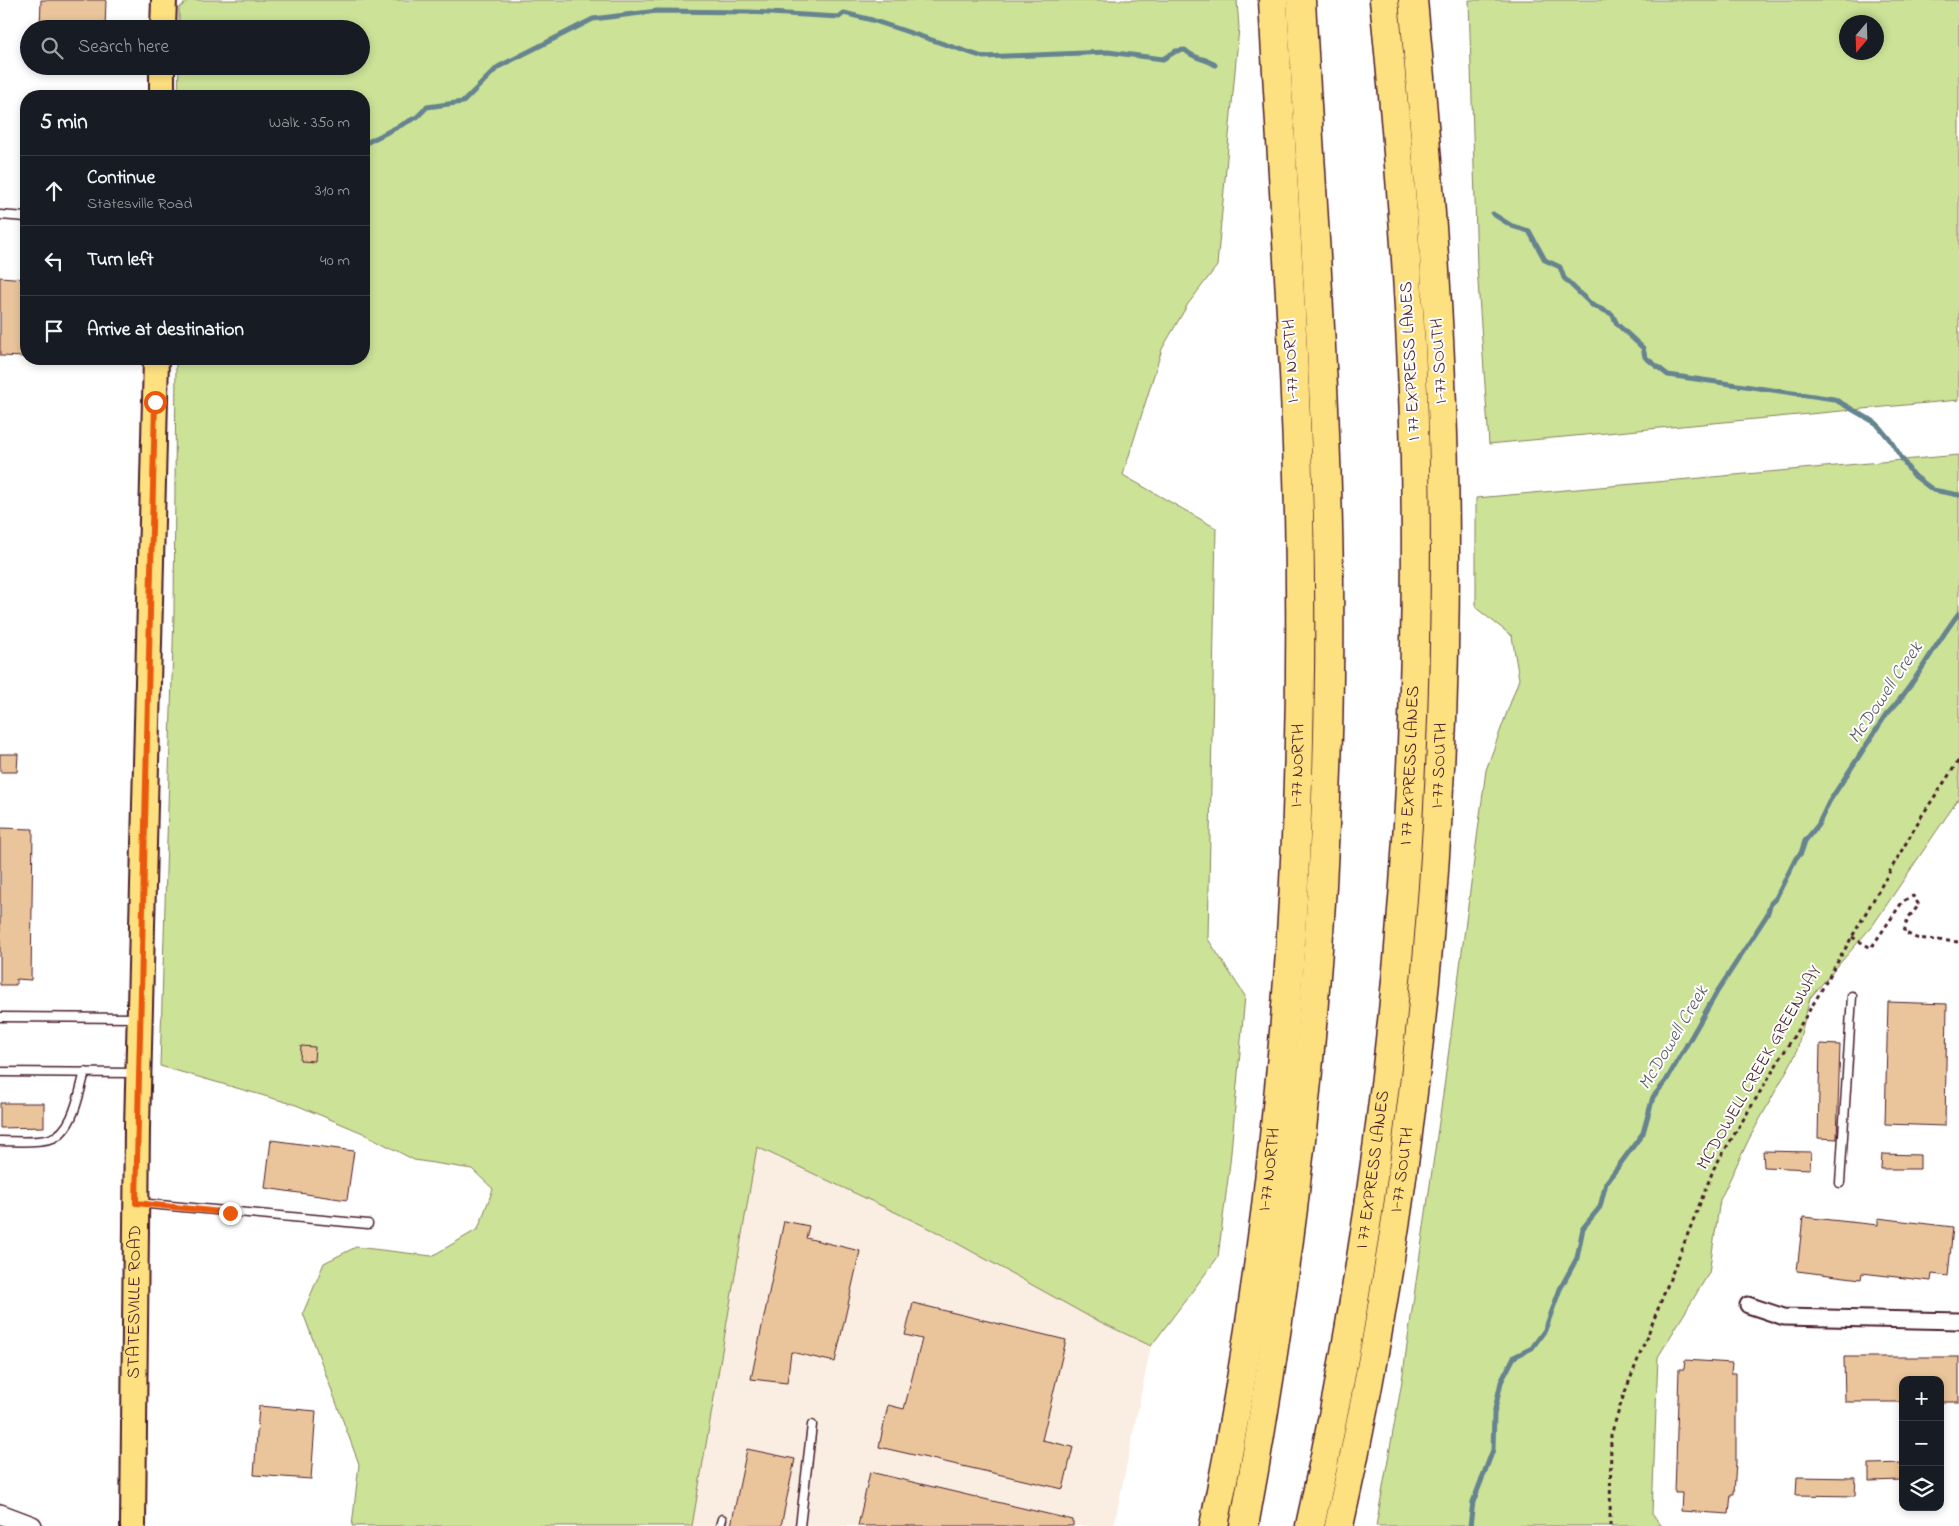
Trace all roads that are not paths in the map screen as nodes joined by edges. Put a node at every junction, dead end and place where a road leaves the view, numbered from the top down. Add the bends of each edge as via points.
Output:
1 (164, 0) edge
2 (1273, 0) edge
3 (1301, 0) edge
4 (1384, 0) edge
5 (1413, 0) edge
6 (163, 20) edge
7 (162, 75) edge
8 (162, 90) edge
9 (0, 215) edge
10 (20, 217) edge
11 (156, 365) edge
12 (1852, 996) dead end
13 (0, 1016) edge
14 (139, 1018) junction
15 (0, 1072) edge
16 (85, 1072) junction
17 (138, 1073) junction
18 (0, 1141) edge
19 (1840, 1184) dead end
20 (136, 1203) junction
21 (368, 1224) dead end
22 (1748, 1305) dead end
23 (1959, 1321) edge
24 (812, 1425) dead end
25 (0, 1514) edge
26 (32, 1526) edge
27 (133, 1526) edge
28 (800, 1526) edge
29 (1214, 1526) edge
30 (1244, 1526) edge
31 (1310, 1526) edge
32 (1339, 1526) edge

1 - 6 main road
2 - 29 highway, I-77 NORTH via 1298,487 1300,675 1296,844 1283,1053 1270,1175 1248,1334
3 - 30 highway via 1329,580 1324,855 1311,1056 1290,1244
4 - 31 highway, I 77 EXPRESS LANES via 1401,185 1412,365 1416,554 1412,752 1399,941 1380,1128 1352,1314
5 - 32 highway, I-77 SOUTH via 1440,364 1445,555 1440,753 1428,943 1408,1132 1376,1338
7 - 8 main road
9 - 10 lane
11 - 14 main road, STATESVILLE ROAD
12 - 19 lane
13 - 14 lane
14 - 17 main road, STATESVILLE ROAD
15 - 16 lane
16 - 17 lane
16 - 18 lane via 71,1118 58,1135 41,1140
17 - 20 main road, STATESVILLE ROAD
20 - 21 lane
20 - 27 main road, STATESVILLE ROAD
22 - 23 street via 1784,1317
24 - 28 lane
25 - 26 street

